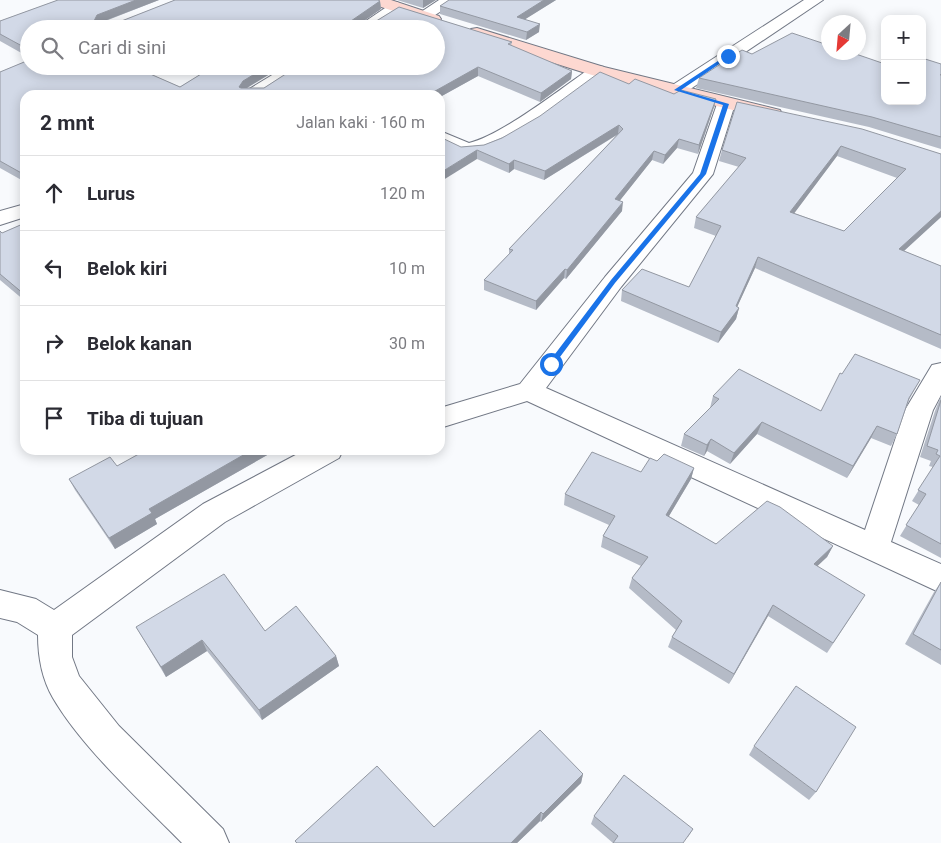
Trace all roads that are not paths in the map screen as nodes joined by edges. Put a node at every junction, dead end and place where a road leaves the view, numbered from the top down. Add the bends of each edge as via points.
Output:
1 (375, 0) edge
2 (450, 0) edge
3 (815, 0) edge
4 (397, 7) junction
5 (423, 16) junction
6 (376, 20) edge
7 (436, 20) edge
8 (445, 23) edge
9 (598, 70) junction
10 (285, 75) edge
11 (260, 90) edge
12 (677, 90) junction
13 (726, 104) junction
14 (794, 118) edge
15 (445, 140) edge
16 (20, 212) edge
17 (0, 218) edge
18 (941, 372) edge
19 (529, 391) junction
20 (445, 416) edge
21 (320, 455) edge
22 (874, 548) junction
23 (941, 579) edge
24 (0, 604) edge
25 (54, 628) junction
26 (209, 843) edge

1 - 4 main road
2 - 5 street
3 - 12 street
4 - 5 main road
4 - 6 street
5 - 7 main road
8 - 9 main road
9 - 12 main road
9 - 15 street via 530,118 475,148
10 - 11 street
12 - 13 main road
13 - 14 main road
13 - 19 street via 703,174 641,247
16 - 17 street
18 - 22 street via 919,410
19 - 20 street
19 - 22 street
21 - 25 street via 214,513
22 - 23 street
24 - 25 street via 24,609
25 - 26 street via 55,656 65,686 106,739

